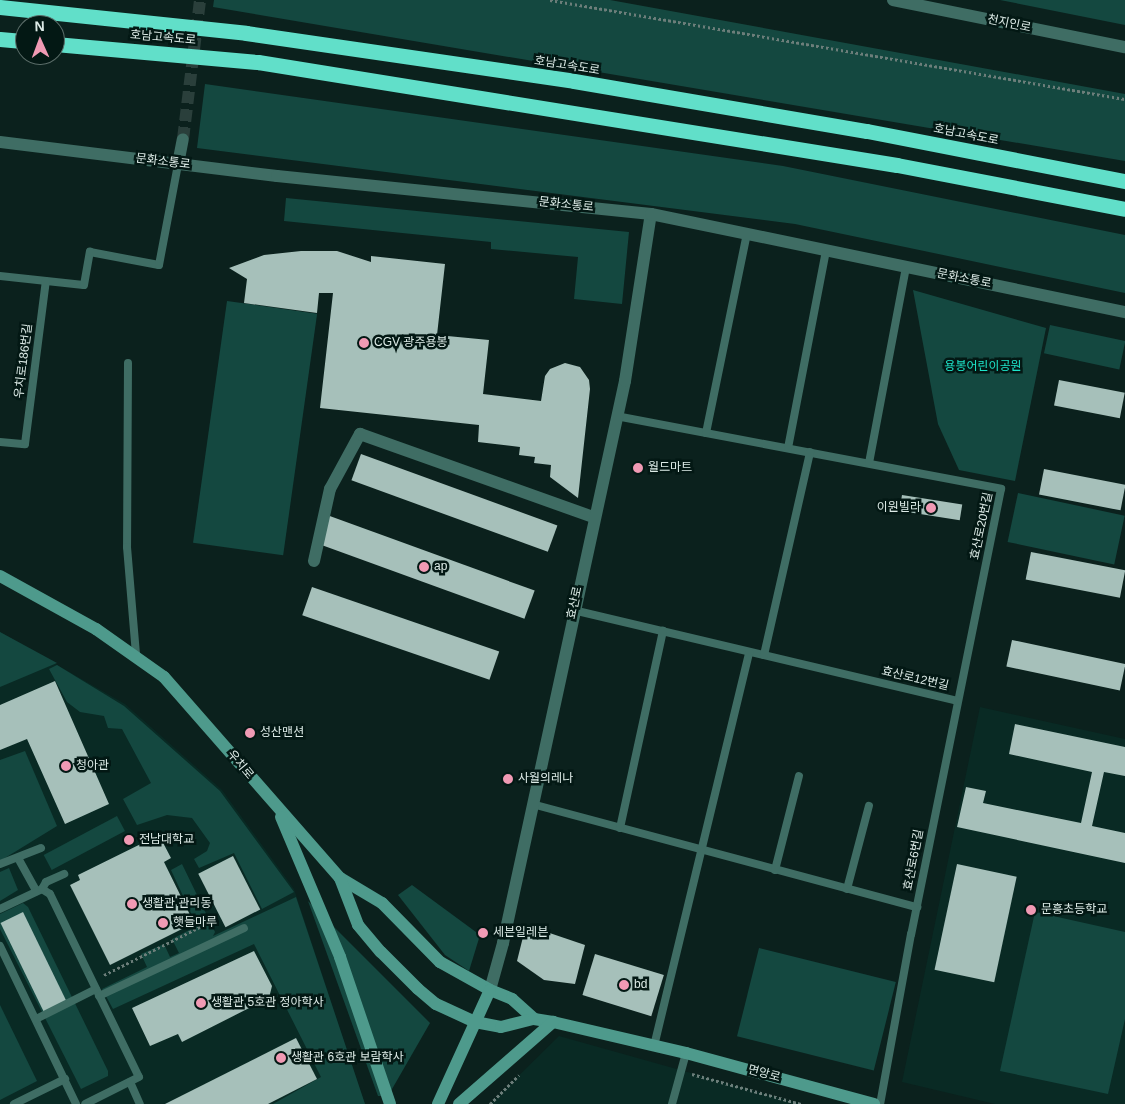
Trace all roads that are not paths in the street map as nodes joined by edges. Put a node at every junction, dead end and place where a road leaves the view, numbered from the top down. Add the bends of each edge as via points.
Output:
1 (893, 0) edge
2 (0, 7) edge
3 (0, 39) edge
4 (15, 40) edge
5 (65, 45) edge
6 (1125, 47) edge
7 (183, 139) tunnel mouth
8 (0, 142) edge
9 (178, 164) junction
10 (1125, 181) edge
11 (1125, 209) edge
12 (651, 214) junction
13 (747, 233) junction
14 (826, 250) junction
15 (906, 268) junction
16 (0, 276) edge
17 (46, 281) junction
18 (1125, 312) edge
19 (128, 364) dead end
20 (616, 416) junction
21 (706, 433) junction
22 (0, 442) edge
23 (788, 448) junction
24 (810, 452) junction
25 (869, 464) junction
26 (594, 517) junction
27 (314, 561) dead end
28 (0, 576) edge
29 (573, 610) junction
30 (663, 631) junction
31 (749, 652) junction
32 (136, 655) junction
33 (764, 655) junction
34 (957, 701) junction
35 (799, 776) dead end
36 (532, 804) junction
37 (869, 806) dead end
38 (936, 806) joint
39 (278, 810) junction
40 (620, 828) junction
41 (41, 848) dead end
42 (703, 851) junction
43 (18, 858) junction
44 (0, 864) edge
45 (775, 870) junction
46 (64, 874) dead end
47 (340, 878) junction
48 (848, 889) junction
49 (39, 890) junction
50 (917, 907) junction
51 (0, 908) edge
52 (244, 928) dead end
53 (0, 946) edge
54 (490, 990) junction
55 (98, 992) junction
56 (36, 1019) junction
57 (534, 1019) junction
58 (475, 1022) junction
59 (553, 1022) junction
60 (654, 1046) junction
61 (686, 1053) junction
62 (65, 1079) junction
63 (130, 1082) junction
64 (14, 1104) edge
65 (76, 1104) edge
66 (85, 1104) edge
67 (140, 1104) edge
68 (390, 1104) edge
69 (438, 1104) edge
70 (459, 1104) edge
71 (672, 1104) edge
72 (874, 1104) edge
73 (880, 1104) edge

1 - 6 street, 천지인로
2 - 10 highway, 호남고속도로 via 246,33 564,80 867,131
3 - 4 highway
5 - 11 highway, 호남고속도로 via 278,65 897,165
7 - 9 street
8 - 9 street, 문화소통로
9 - 12 street, 문화소통로
9 - 17 lane via 159,265 90,252 84,285
12 - 13 street, 문화소통로
12 - 20 street, 효산로
13 - 14 street, 문화소통로
13 - 21 lane
14 - 15 street, 문화소통로
14 - 23 lane
15 - 18 street, 문화소통로
15 - 25 lane
16 - 17 lane
17 - 22 lane, 우치로186번길 via 25,444
19 - 32 lane via 128,547
20 - 21 lane, 효산로20번길
20 - 26 street, 효산로
21 - 23 lane, 효산로20번길
23 - 24 lane, 효산로20번길
24 - 25 lane, 효산로20번길
24 - 33 lane
25 - 34 lane, 효산로20번길 via 1001,488
26 - 27 street via 360,434 330,489
26 - 29 street, 효산로
28 - 32 main road, 우치로
29 - 30 lane, 효산로12번길
29 - 36 street, 효산로
30 - 31 lane, 효산로12번길
30 - 40 lane
31 - 33 lane, 효산로12번길
31 - 42 lane
32 - 39 main road, 우치로 via 183,697
33 - 34 lane, 효산로12번길
34 - 38 lane, 효산로12번길
35 - 45 lane
36 - 40 lane, 효산로6번길
36 - 54 street, 효산로
37 - 48 lane
38 - 50 lane, 효산로6번길
39 - 47 main road, 우치로
39 - 68 main road via 340,958
40 - 42 lane, 효산로6번길
41 - 43 lane
42 - 45 lane, 효산로6번길
42 - 60 lane
43 - 44 lane
43 - 49 lane
45 - 48 lane, 효산로6번길
46 - 49 lane via 46,882
47 - 54 main road, 우치로 via 382,903 440,962
47 - 58 main road, 우치로 via 358,925 381,952 436,1004
48 - 50 lane, 효산로6번길
49 - 51 lane
49 - 55 lane via 50,894
50 - 73 lane
52 - 55 lane
53 - 56 lane
54 - 57 main road via 512,999
54 - 58 main road
55 - 56 lane
55 - 63 lane via 139,1077
56 - 62 lane
57 - 58 main road, 면앙로 via 501,1027
57 - 59 main road, 면앙로
58 - 69 main road
59 - 60 main road, 면앙로
59 - 70 main road
60 - 61 main road, 면앙로
61 - 71 lane
61 - 72 main road, 면앙로
62 - 64 lane
62 - 65 lane
63 - 66 lane
63 - 67 lane

